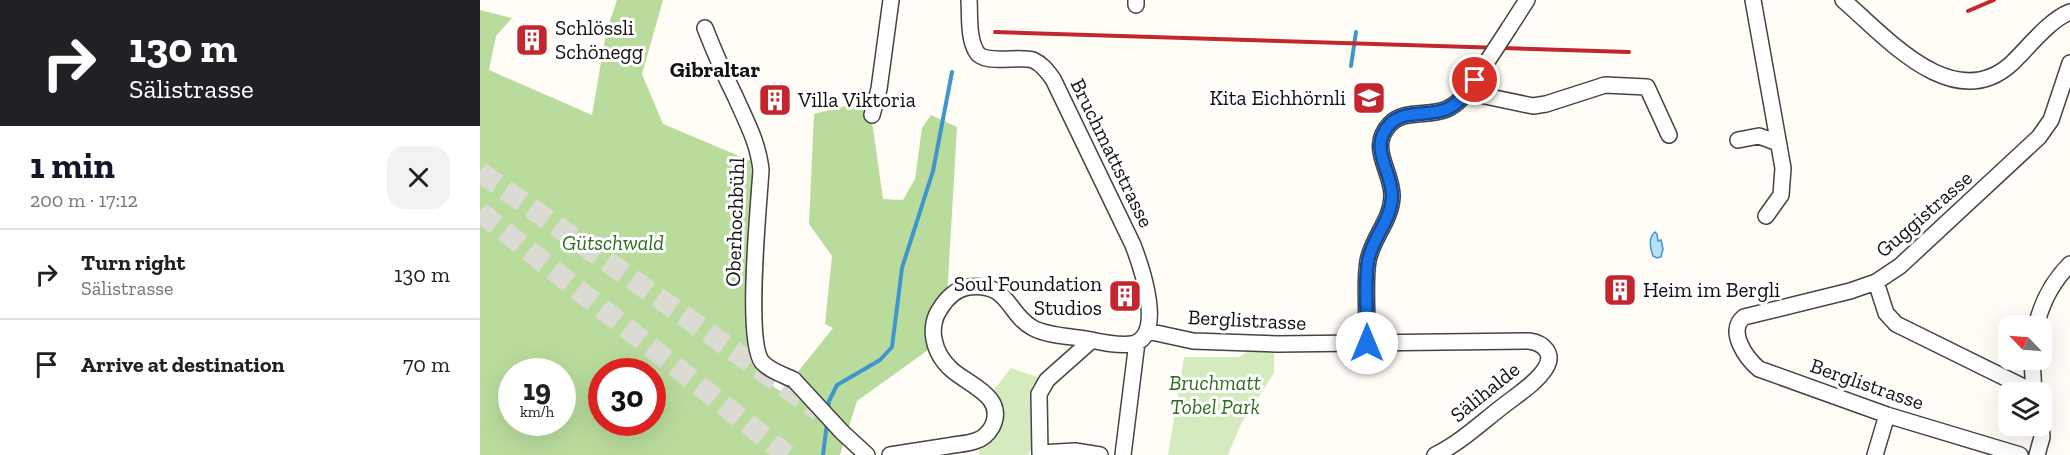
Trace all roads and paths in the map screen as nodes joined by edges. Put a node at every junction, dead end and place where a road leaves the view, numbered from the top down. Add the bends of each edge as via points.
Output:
1 (891, 0) edge
2 (969, 0) edge
3 (1527, 0) edge
4 (1753, 0) edge
5 (1844, 0) edge
6 (2070, 12) edge
7 (705, 28) dead end
8 (2070, 63) edge
9 (1473, 85) junction
10 (872, 115) dead end
11 (1669, 135) dead end
12 (1738, 140) dead end
13 (1778, 143) junction
14 (1766, 216) dead end
15 (2070, 264) edge
16 (1876, 282) junction
17 (2038, 316) edge
18 (1744, 317) joint
19 (1142, 337) junction
20 (1092, 340) junction
21 (1367, 343) junction
22 (1548, 352) joint
23 (2014, 382) edge
24 (1887, 415) junction
25 (2042, 436) edge
26 (975, 448) edge
27 (867, 455) edge
28 (890, 455) edge
29 (1100, 455) edge
30 (1123, 455) edge
31 (1436, 455) edge
32 (1875, 455) edge
33 (2020, 455) edge
34 (2037, 455) edge

1 - 10 street
2 - 19 street, Bruchmattstrasse via 975,50 979,55 989,59 1032,60 1045,67 1053,79 1139,260 1151,315
3 - 9 street, bridge
4 - 13 street
5 - 6 street via 1930,72 1967,80 1986,78 2009,66
7 - 27 street, Oberhochbühl, bridge via 752,132 762,170 753,303 756,349 762,363 791,378
8 - 16 street, Guggistrasse via 2051,120 2039,137 1900,266
9 - 11 street via 1485,96 1533,106 1605,85 1647,87
9 - 21 street via 1448,109 1401,116 1383,134 1381,157 1393,195 1391,211 1371,248 1368,262
12 - 13 street via 1759,136
13 - 14 street via 1783,168 1781,195
15 - 17 street via 2051,289
16 - 18 street, Guggistrasse
16 - 23 street via 1886,313 1896,324
18 - 24 street, Berglistrasse via 1737,330 1741,346 1759,369
19 - 20 street, Berglistrasse via 1127,344
19 - 21 street, Berglistrasse via 1193,342
19 - 30 street, Bruchmattstrasse
20 - 26 street, Berglistrasse via 1040,331 1030,326 1006,299 984,286 964,288 947,298 937,313 935,345 954,372 988,395 995,413 989,432
20 - 29 street via 1047,380 1039,394 1040,453 1075,451
21 - 22 street, Berglistrasse via 1529,341 1545,346
22 - 31 street, Sälihalde via 1545,369 1533,382
24 - 32 street
24 - 33 street, Berglistrasse
25 - 34 street
26 - 28 street, Berglistrasse

